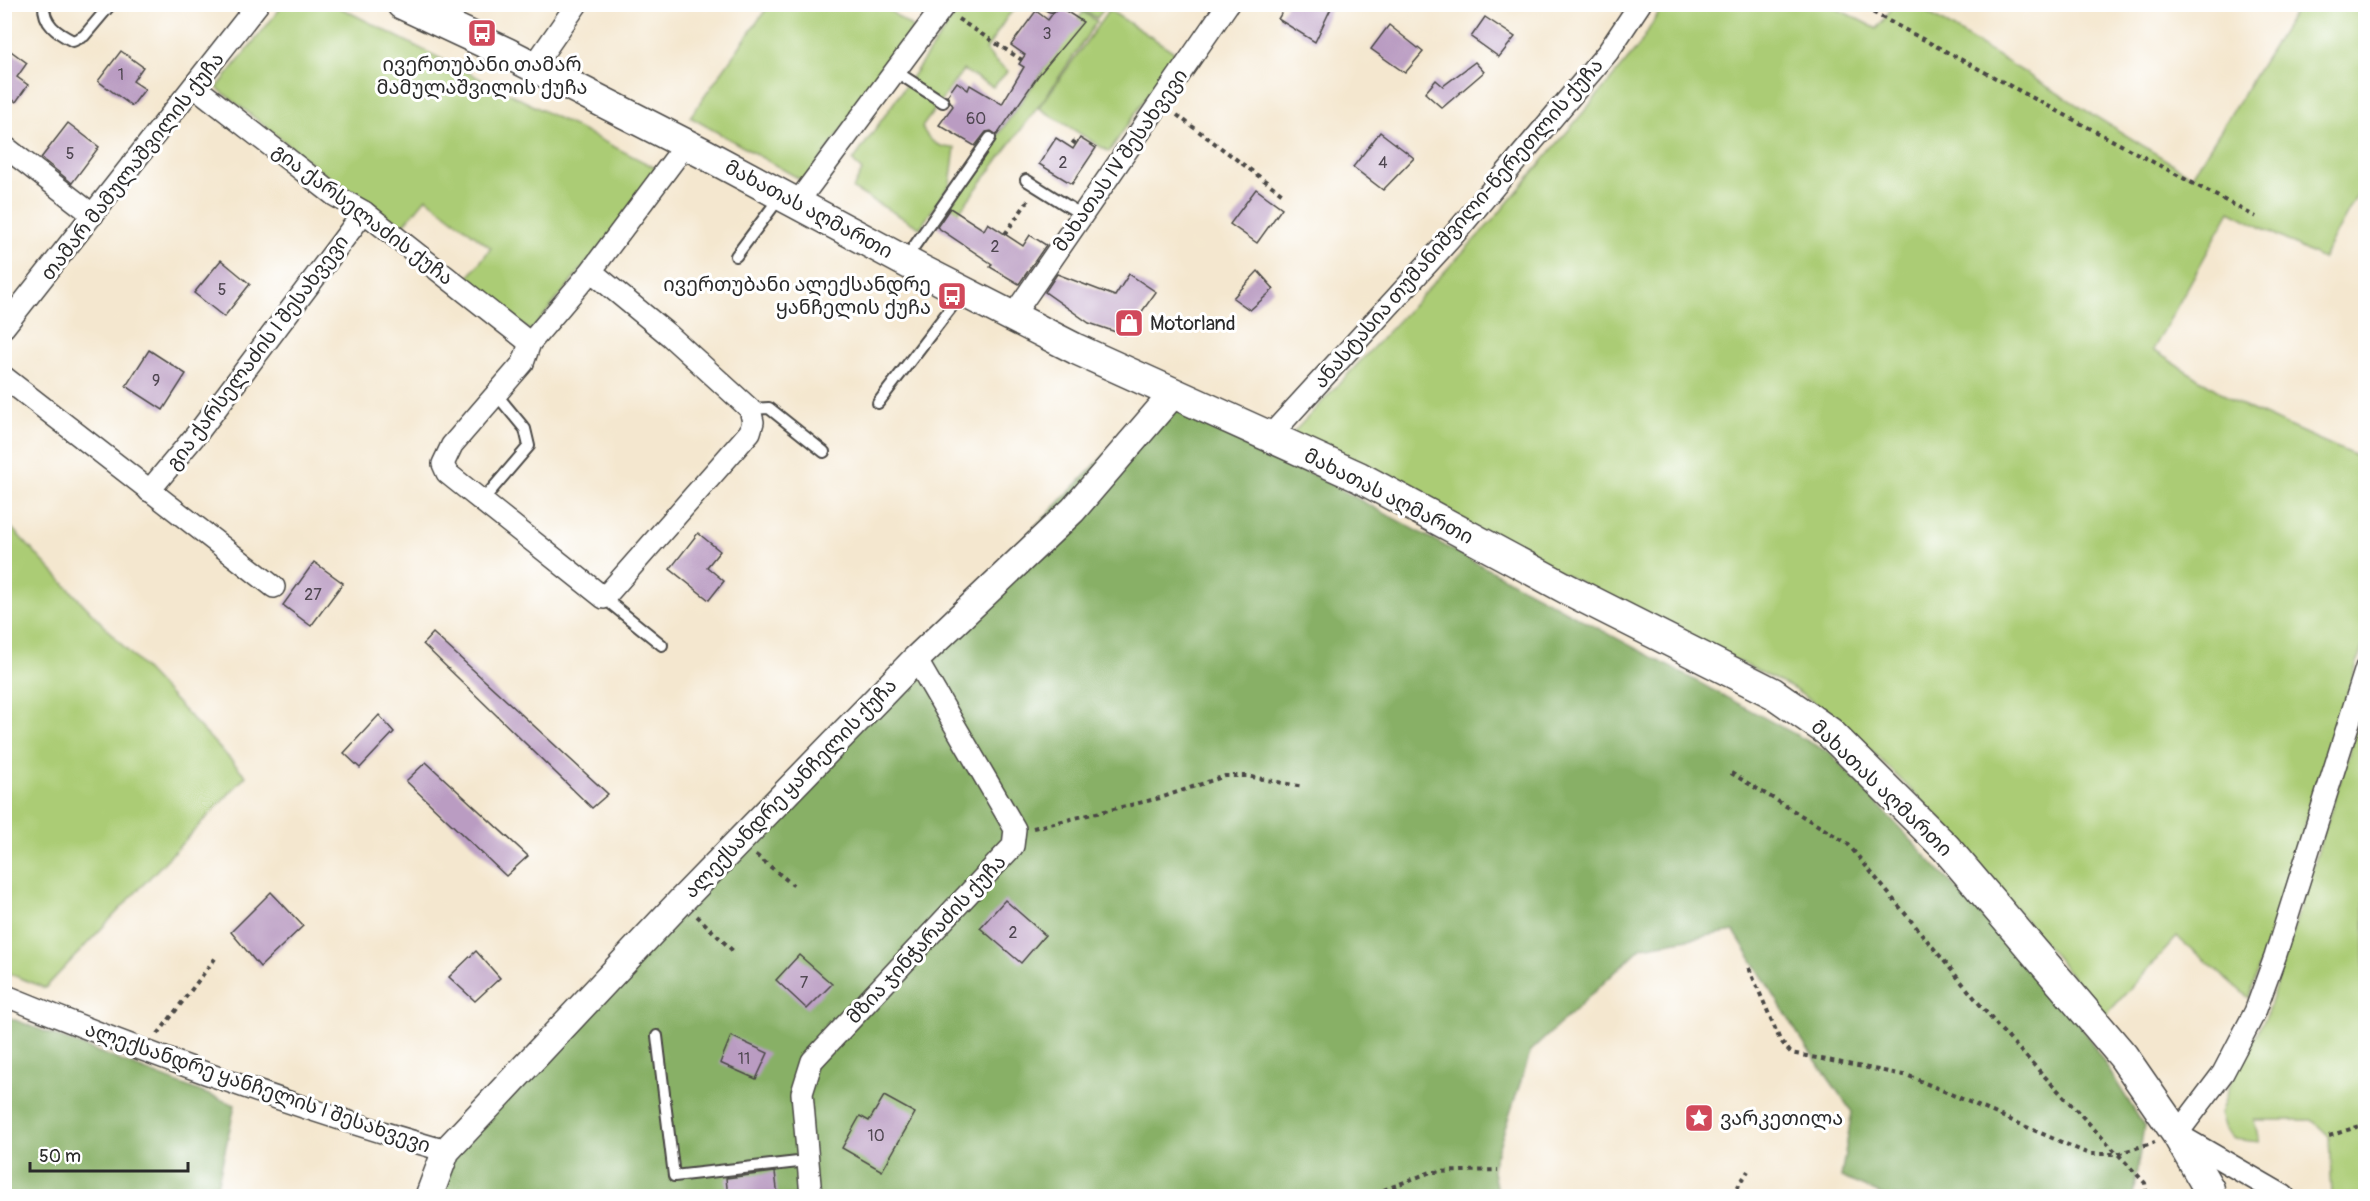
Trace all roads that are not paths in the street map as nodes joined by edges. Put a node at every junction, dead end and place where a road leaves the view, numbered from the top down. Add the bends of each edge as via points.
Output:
1 (44, 4) edge
2 (111, 4) edge
3 (258, 4) edge
4 (402, 4) edge
5 (577, 4) edge
6 (1228, 4) edge
7 (1640, 4) edge
8 (943, 7) edge
9 (534, 66) junction
10 (895, 71) junction
11 (195, 87) junction
12 (943, 102) dead end
13 (990, 138) dead end
14 (686, 144) junction
15 (4, 146) edge
16 (1026, 180) dead end
17 (789, 198) junction
18 (364, 212) junction
19 (93, 215) junction
20 (1082, 215) junction
21 (736, 256) dead end
22 (904, 261) junction
23 (591, 271) junction
24 (963, 292) junction
25 (1012, 316) junction
26 (4, 327) edge
27 (530, 343) junction
28 (4, 377) edge
29 (496, 394) junction
30 (1173, 394) junction
31 (878, 403) dead end
32 (750, 409) junction
33 (1269, 437) junction
34 (824, 452) dead end
35 (149, 491) junction
36 (482, 501) junction
37 (274, 587) dead end
38 (604, 598) junction
39 (662, 645) dead end
40 (916, 659) junction
41 (2366, 668) edge
42 (4, 995) edge
43 (657, 1036) dead end
44 (2177, 1134) junction
45 (446, 1151) junction
46 (807, 1161) junction
47 (429, 1197) edge
48 (811, 1197) edge
49 (2210, 1197) edge
50 (2284, 1197) edge

1 - 2 lane via 47,23 73,41 84,36
3 - 11 street, თამარ მამულაშვილის ქუჩა
4 - 9 main road, მახათას აღმართი
5 - 9 street
6 - 20 street, მახათას IV შესახვევი
7 - 33 street, ანასტასია თუმანიშვილი-წერეთლის ქუჩა via 1608,52 1459,228
8 - 10 street
9 - 14 main road, მახათას აღმართი
10 - 12 lane
10 - 17 street
11 - 18 street, გია ქარსელაძის ქუჩა via 334,195
11 - 19 street, თამარ მამულაშვილის ქუჩა
13 - 22 lane
14 - 17 main road, მახათას აღმართი
14 - 23 street
15 - 19 street
16 - 20 lane
17 - 21 lane
17 - 22 main road, მახათას აღმართი
18 - 27 street, გია ქარსელაძის ქუჩა
18 - 35 street, გია ქარსელაძის I შესახვევი via 200,430
19 - 26 street, თამარ მამულაშვილის ქუჩა
20 - 25 street, მახათას IV შესახვევი
22 - 24 main road, მახათას აღმართი
23 - 27 street
23 - 32 street
24 - 25 main road, მახათას აღმართი
24 - 31 lane
25 - 30 main road, მახათას აღმართი
27 - 29 street via 523,363
28 - 35 street
29 - 36 lane via 525,429 529,446
29 - 36 street via 446,453 443,464 447,473
30 - 33 main road, მახათას აღმართი
30 - 40 street, ალექსანდრე ყანჩელის ქუჩა via 1074,510
32 - 34 lane via 769,408
32 - 38 street via 750,432
33 - 44 main road, მახათას აღმართი via 1359,477 1569,590 1773,693 1829,732 1946,848 2123,1056
35 - 37 street
36 - 38 street
38 - 39 lane
40 - 45 street, ალექსანდრე ყანჩელის ქუჩა
40 - 46 street, მზია ჯინჭარაძის ქუჩა via 1016,829 1012,846 812,1061 802,1093
41 - 44 street via 2255,1012 2223,1073
42 - 45 street, ალექსანდრე ყანჩელის I შესახვევი via 144,1052 364,1128
43 - 46 lane via 674,1176
44 - 49 main road, მახათას აღმართი
44 - 50 street
45 - 47 street, ალექსანდრე ყანჩელის ქუჩა
46 - 48 street, მზია ჯინჭარაძის ქუჩა

